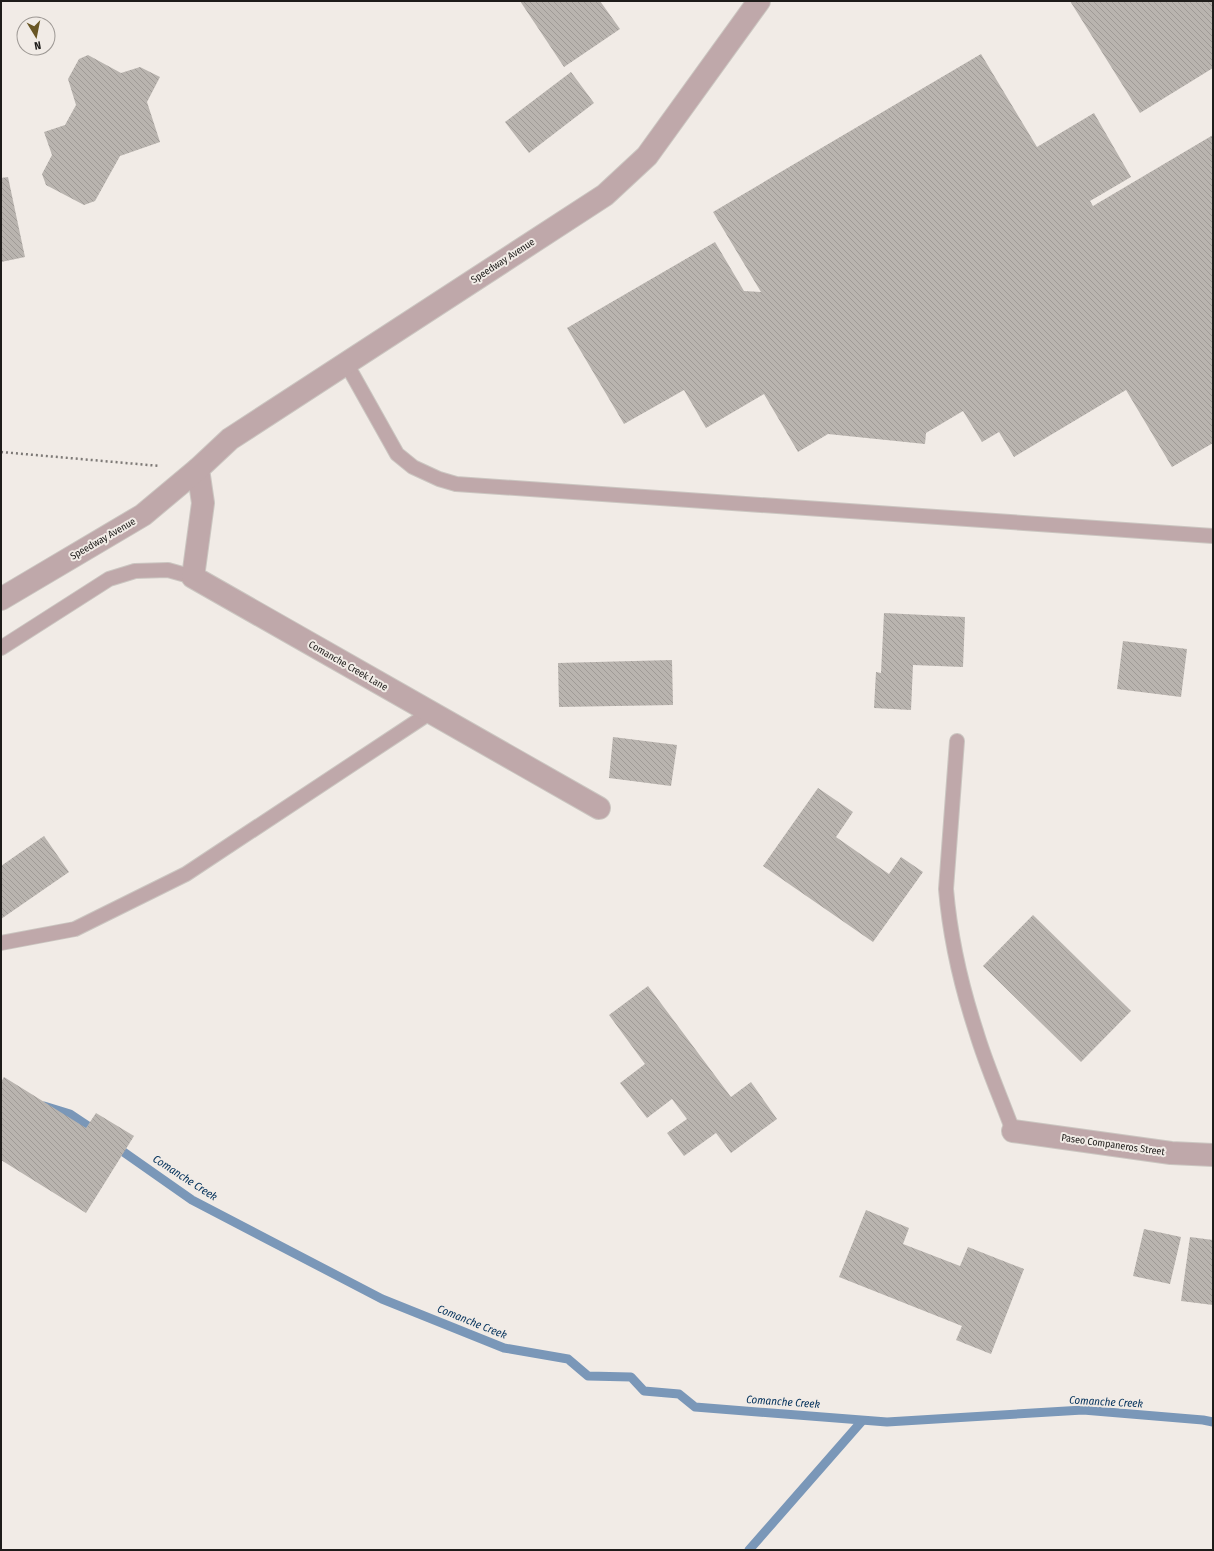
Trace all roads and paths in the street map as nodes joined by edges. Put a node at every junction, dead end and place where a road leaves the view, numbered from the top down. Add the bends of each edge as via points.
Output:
1 (759, 1) edge
2 (346, 363) junction
3 (1, 452) edge
4 (198, 469) junction
5 (1213, 536) edge
6 (193, 577) junction
7 (1, 599) edge
8 (1, 648) edge
9 (431, 712) junction
10 (957, 741) dead end
11 (599, 808) dead end
12 (1, 943) edge
13 (1013, 1131) joint
14 (1213, 1155) edge

1 - 2 street, Speedway Avenue via 647,156 605,195
2 - 4 street, Speedway Avenue via 230,439
2 - 5 lane via 397,454 412,467 456,484
3 - 4 path
4 - 6 street via 203,503
4 - 7 street, Speedway Avenue via 143,516
6 - 8 lane via 168,570 135,571 109,579
6 - 9 street, Comanche Creek Lane
9 - 11 street, Comanche Creek Lane
9 - 12 lane via 186,874 75,929
10 - 13 lane via 946,889 948,907 956,958 976,1032
13 - 14 street, Paseo Companeros Street via 1171,1153

